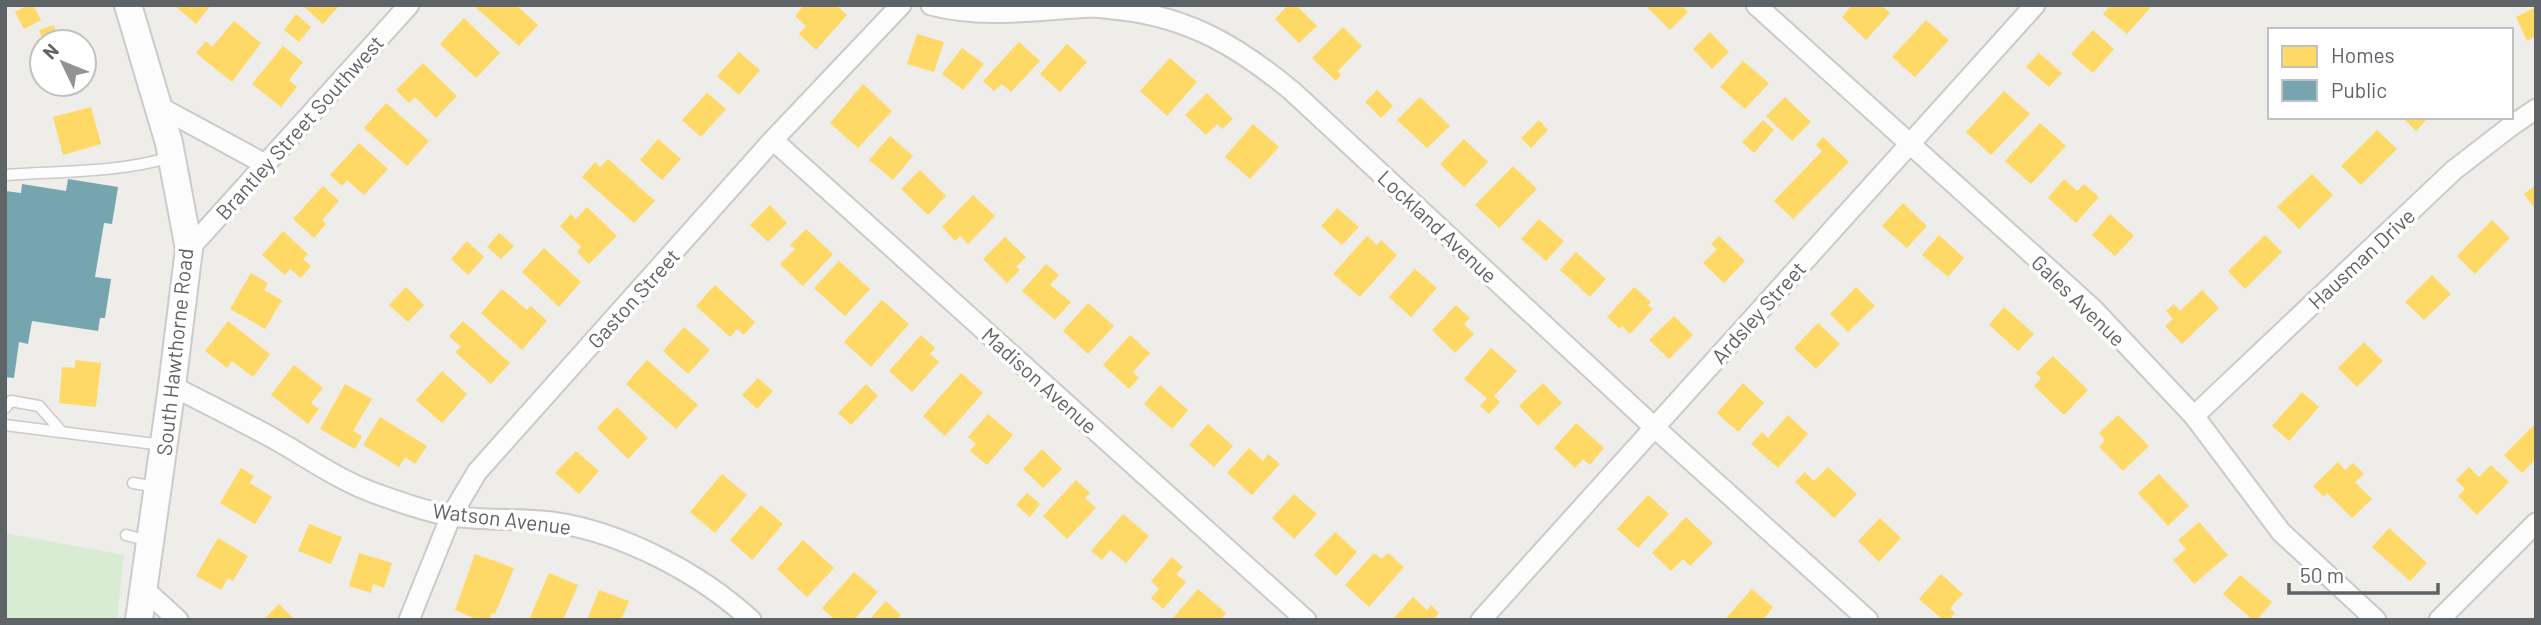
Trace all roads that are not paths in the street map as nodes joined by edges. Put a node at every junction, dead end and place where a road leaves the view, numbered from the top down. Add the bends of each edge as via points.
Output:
1 (128, 5) edge
2 (408, 5) edge
3 (901, 5) edge
4 (931, 5) edge
5 (1756, 5) edge
6 (2035, 5) edge
7 (158, 106) junction
8 (2536, 109) edge
9 (774, 140) junction
10 (1910, 146) junction
11 (171, 157) junction
12 (265, 164) junction
13 (5, 174) edge
14 (189, 249) junction
15 (172, 386) junction
16 (5, 408) edge
17 (2194, 416) junction
18 (5, 425) edge
19 (1654, 427) junction
20 (62, 432) junction
21 (164, 445) junction
22 (451, 516) junction
23 (2536, 523) edge
24 (143, 588) junction
25 (139, 620) edge
26 (178, 620) edge
27 (409, 620) edge
28 (751, 620) edge
29 (1306, 620) edge
30 (1482, 620) edge
31 (1868, 620) edge
32 (2376, 620) edge
33 (2439, 620) edge

1 - 7 main road, South Hawthorne Road
2 - 12 street, Brantley Street Southwest
3 - 9 street, Gaston Street
4 - 19 street, Lockland Avenue via 979,13 1093,7 1145,13 1180,22 1255,60
5 - 10 street, Gales Avenue
6 - 10 street, Ardsley Street
7 - 11 main road, South Hawthorne Road
7 - 12 street
8 - 17 street, Hausman Drive via 2454,170
9 - 22 street, Gaston Street via 477,472
9 - 29 street, Madison Avenue
10 - 17 street, Gales Avenue via 2092,308
10 - 19 street, Ardsley Street
11 - 13 lane via 101,168
11 - 14 main road, South Hawthorne Road
12 - 14 street, Brantley Street Southwest
14 - 15 main road, South Hawthorne Road
15 - 21 main road, South Hawthorne Road
15 - 22 street, Watson Avenue via 377,495
16 - 20 lane via 11,401 39,406
17 - 32 street, Gales Avenue via 2281,532
18 - 20 lane
19 - 30 street, Ardsley Street
19 - 31 street, Lockland Avenue
20 - 21 lane
21 - 24 main road, South Hawthorne Road via 146,485 138,538
22 - 27 street, Gaston Street
22 - 28 street, Watson Avenue via 551,522 620,541 702,582
23 - 33 street
24 - 25 main road, South Hawthorne Road
24 - 26 street

